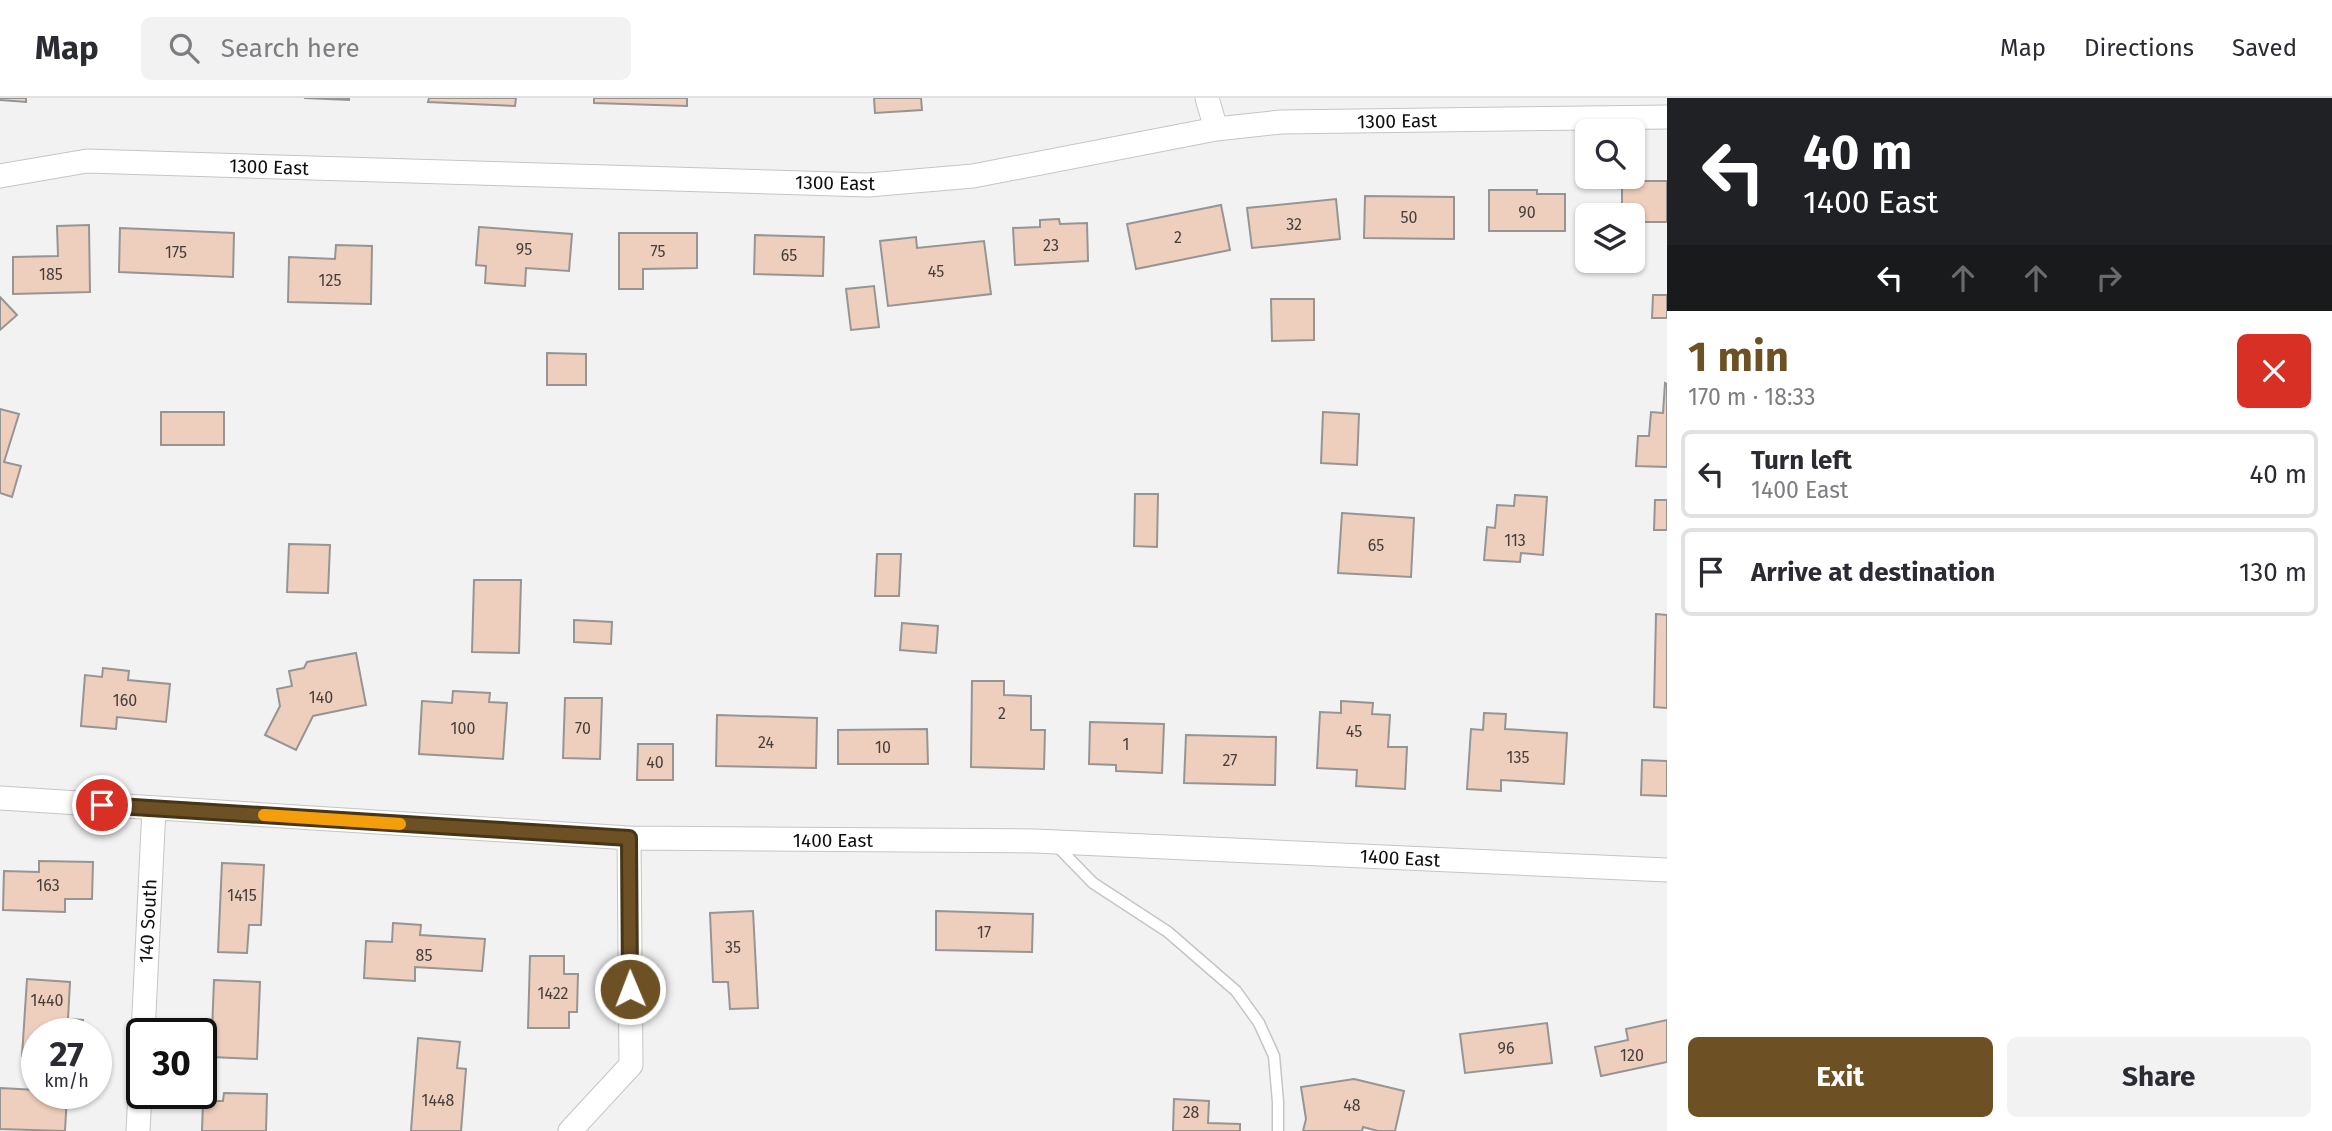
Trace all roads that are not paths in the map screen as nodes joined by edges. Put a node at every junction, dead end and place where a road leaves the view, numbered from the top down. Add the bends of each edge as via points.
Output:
1 (1207, 98) edge
2 (1667, 117) edge
3 (1216, 130) junction
4 (0, 176) edge
5 (0, 798) edge
6 (154, 808) junction
7 (629, 838) junction
8 (1053, 842) junction
9 (1667, 870) edge
10 (144, 1018) edge
11 (139, 1109) edge
12 (138, 1131) edge
13 (570, 1131) edge
14 (1278, 1131) edge

1 - 3 street
2 - 3 street, 1300 East via 1281,122
3 - 4 street, 1300 East via 973,176 868,185 86,161
5 - 6 street, 1400 East
6 - 7 street, 1400 East
6 - 10 street, 140 South
7 - 8 street, 1400 East
7 - 13 street via 631,1065
8 - 9 street, 1400 East
8 - 14 lane via 1093,884 1168,932 1236,991 1259,1023 1274,1056
11 - 12 street

